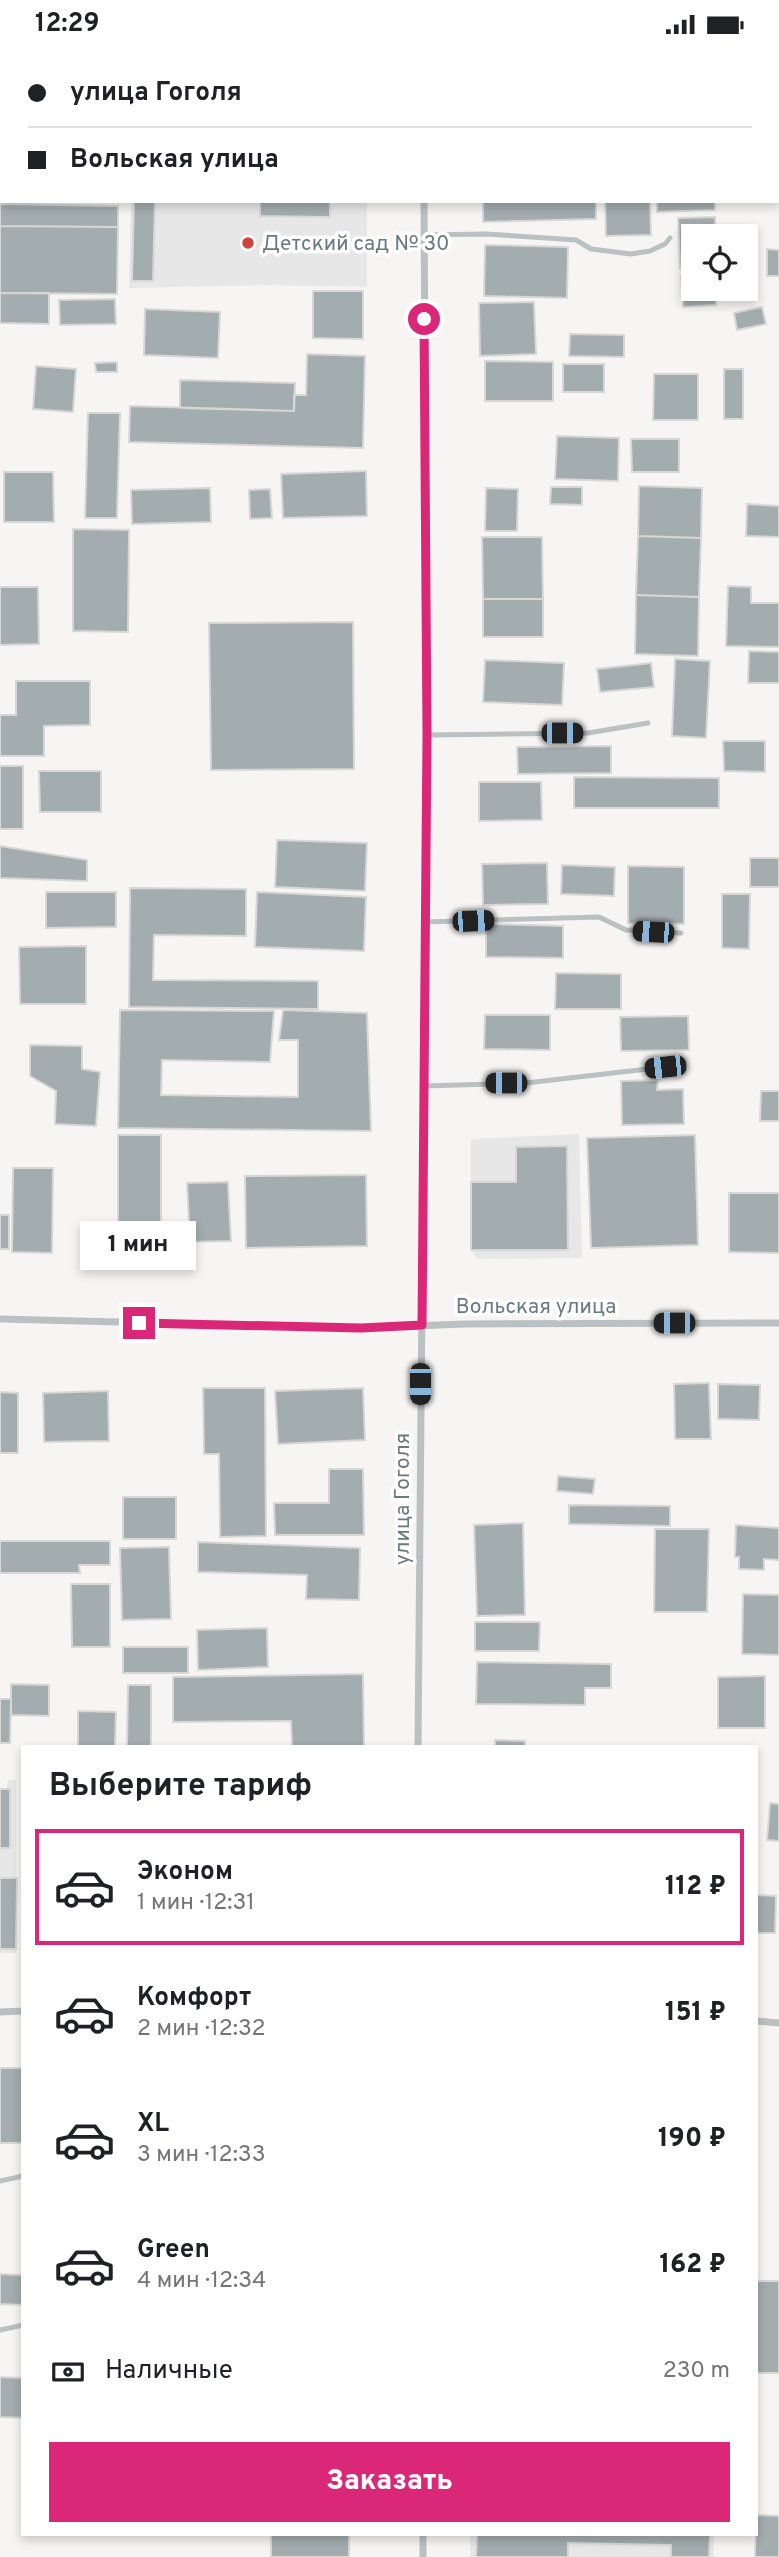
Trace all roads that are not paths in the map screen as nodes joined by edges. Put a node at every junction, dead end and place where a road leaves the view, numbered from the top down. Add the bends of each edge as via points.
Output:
1 (424, 203) edge
2 (424, 236) junction
3 (670, 238) dead end
4 (648, 723) dead end
5 (427, 735) junction
6 (425, 922) junction
7 (681, 933) dead end
8 (676, 1068) dead end
9 (424, 1086) junction
10 (0, 1319) edge
11 (779, 1323) edge
12 (422, 1325) junction
13 (418, 1745) edge
14 (21, 2011) edge
15 (0, 2012) edge
16 (758, 2021) edge
17 (779, 2023) edge
18 (21, 2176) edge
19 (0, 2181) edge
20 (21, 2325) edge
21 (0, 2330) edge
22 (423, 2536) edge
23 (423, 2557) edge

1 - 2 street, улица Гоголя
2 - 3 lane via 486,234 576,240 591,249 631,254 650,251
2 - 5 street, улица Гоголя
4 - 5 lane via 588,733
5 - 6 street, улица Гоголя
6 - 7 lane via 599,917 626,930
6 - 9 street, улица Гоголя
8 - 9 lane via 526,1083
9 - 12 street, улица Гоголя
10 - 12 street, Вольская улица via 361,1328
11 - 12 street, Вольская улица
12 - 13 street, улица Гоголя
14 - 15 street
16 - 17 street
18 - 19 lane
20 - 21 lane
22 - 23 street

